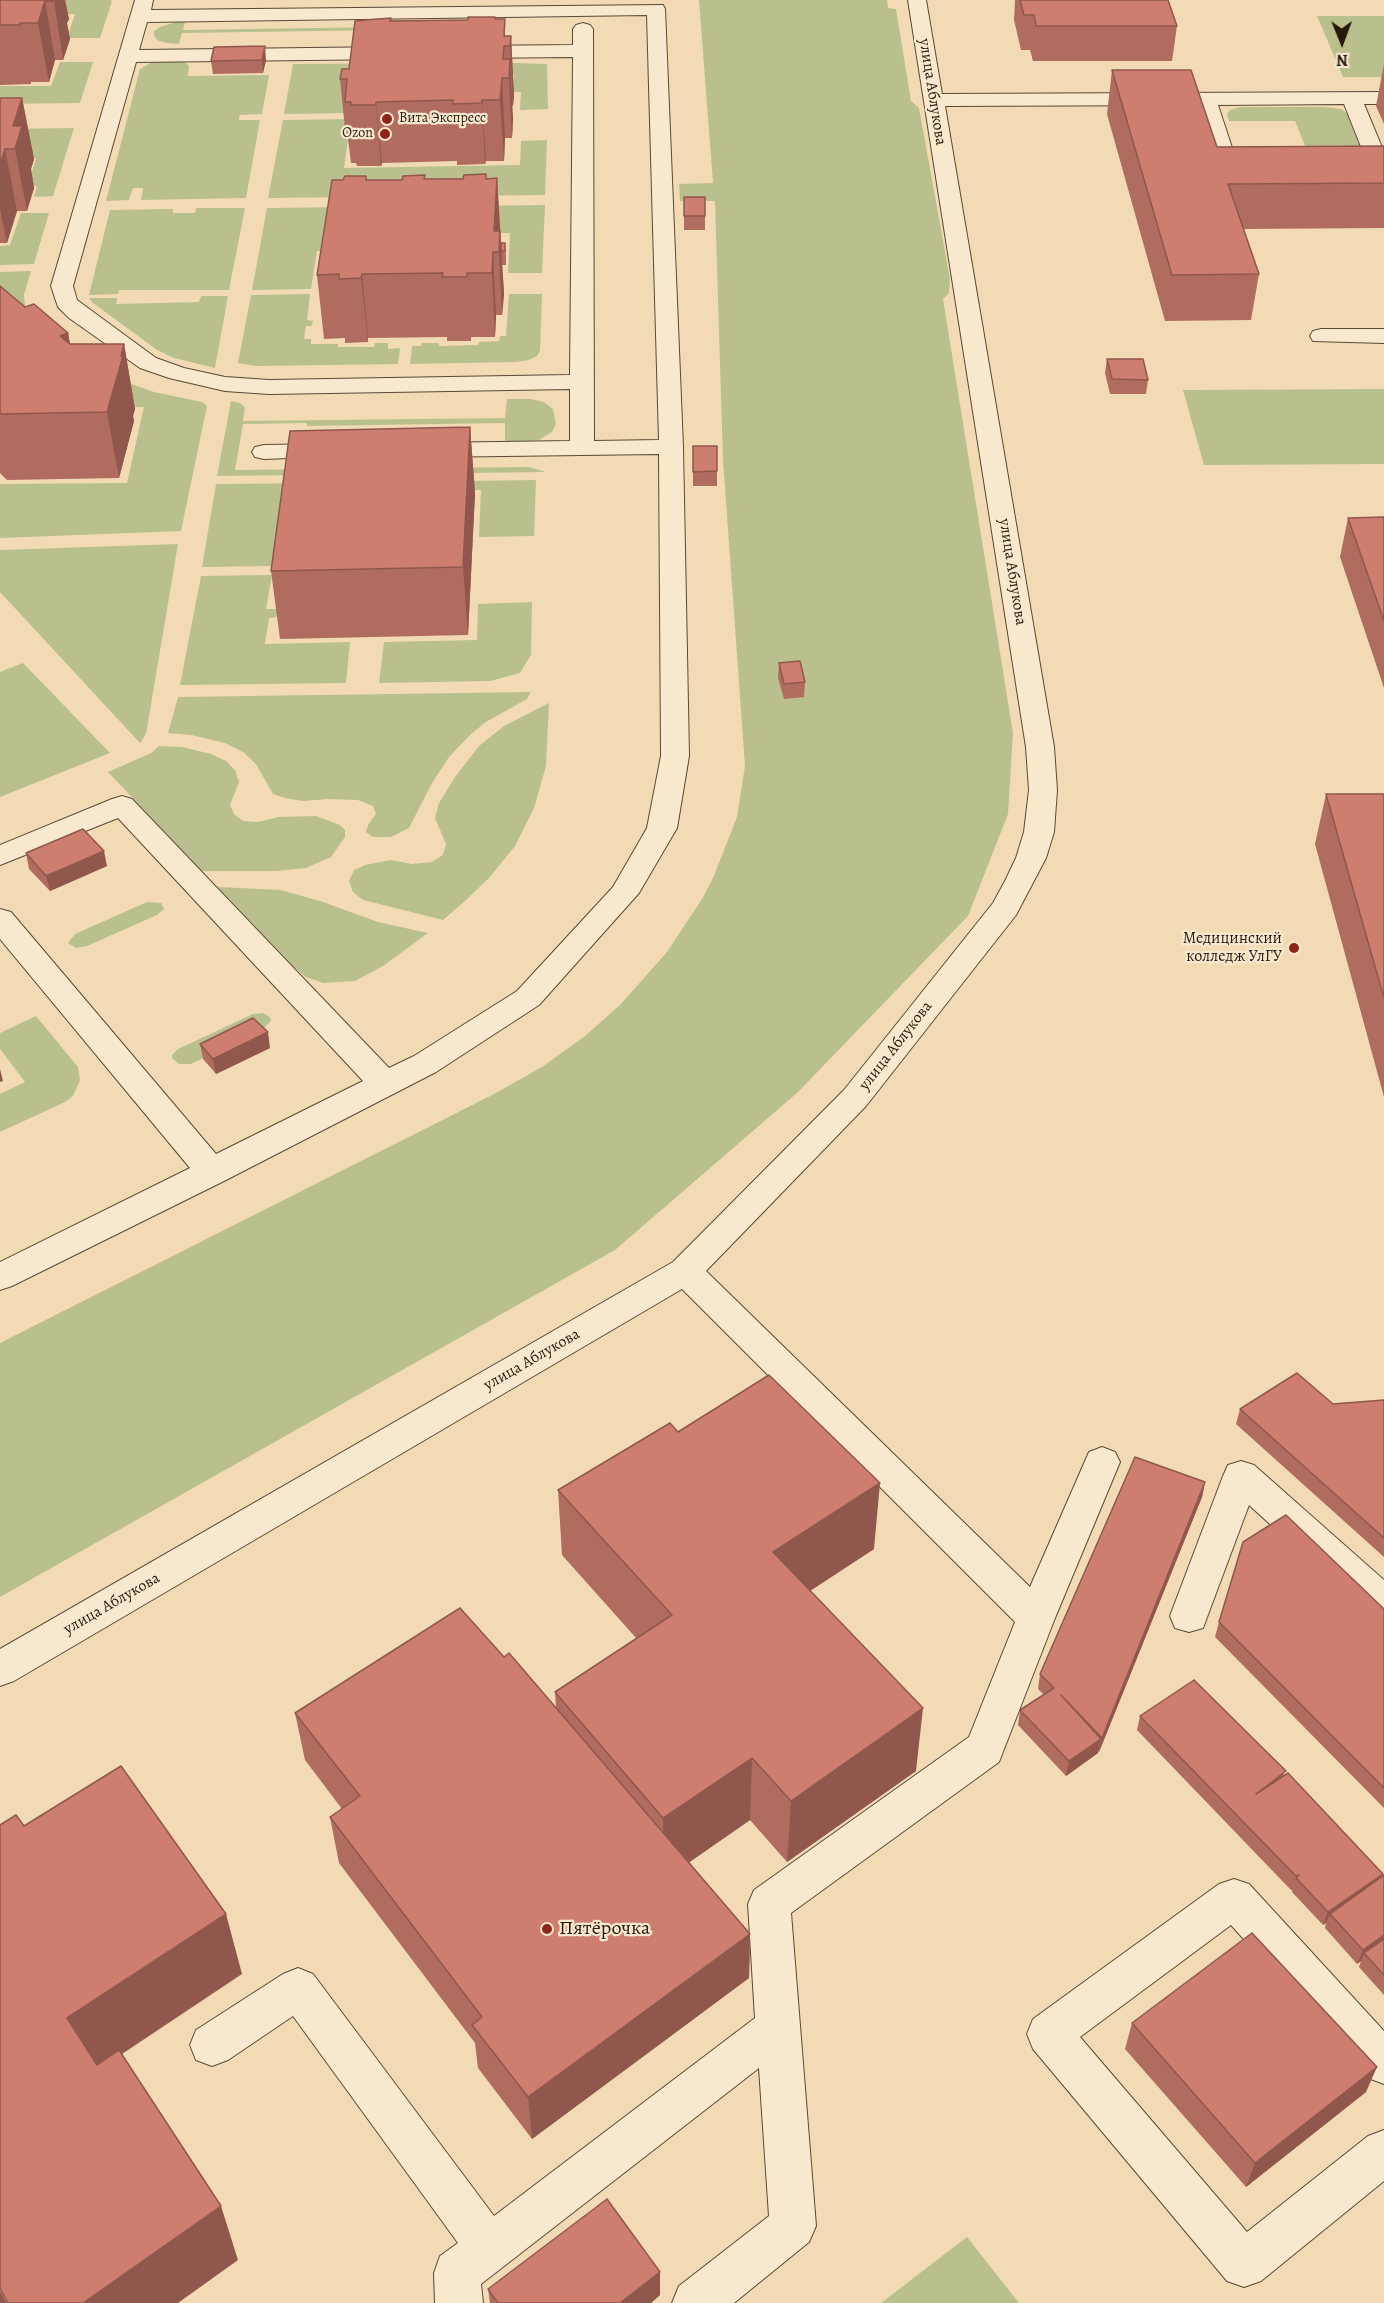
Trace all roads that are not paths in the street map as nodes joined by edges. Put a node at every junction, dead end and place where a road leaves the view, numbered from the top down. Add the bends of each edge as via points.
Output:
1 (917, 0) edge
2 (584, 5) edge
3 (142, 8) edge
4 (476, 12) junction
5 (583, 51) junction
6 (414, 52) edge
7 (450, 52) edge
8 (474, 52) junction
9 (128, 56) junction
10 (1351, 98) junction
11 (1384, 98) edge
12 (1206, 99) junction
13 (934, 100) junction
14 (1384, 178) edge
15 (1256, 180) edge
16 (1361, 180) edge
17 (1321, 336) dead end
18 (1384, 336) edge
19 (582, 382) junction
20 (582, 447) junction
21 (671, 447) junction
22 (358, 450) edge
23 (405, 450) edge
24 (264, 452) dead end
25 (0, 856) edge
26 (0, 919) edge
27 (385, 1084) junction
28 (212, 1172) junction
29 (685, 1272) junction
30 (0, 1277) edge
31 (1102, 1461) dead end
32 (1384, 1604) edge
33 (1189, 1616) dead end
34 (1036, 1618) junction
35 (0, 1670) edge
36 (778, 2027) junction
37 (213, 2045) dead end
38 (1384, 2063) edge
39 (1384, 2152) edge
40 (489, 2247) junction
41 (459, 2303) edge
42 (696, 2303) edge

1 - 13 street, улица Аблукова
2 - 4 street
2 - 5 street
2 - 21 street via 656,9
3 - 4 street
3 - 9 street
4 - 8 street
5 - 8 street
5 - 19 street
6 - 9 street
7 - 8 street
9 - 19 street via 62,286 66,303 128,351 177,374 225,384 278,387
10 - 11 street
10 - 12 street
10 - 14 street
12 - 13 street
12 - 15 street via 1233,181
13 - 29 street, улица Аблукова via 1040,747 1043,790 1039,832 1031,858 1005,908 855,1098
14 - 16 street
17 - 18 street
19 - 20 street
20 - 21 street
20 - 23 street
21 - 27 street via 675,756 662,828 624,893 528,998 425,1064
22 - 24 street
25 - 27 street via 122,805
26 - 28 street
27 - 28 street
28 - 30 street
29 - 34 street
29 - 35 street, улица Аблукова
31 - 34 street
32 - 33 street via 1241,1476
34 - 36 street via 985,1749 769,1904
36 - 40 street
36 - 42 street via 793,2226
37 - 40 street via 298,1988
38 - 39 street via 1234,1898 1049,2034 1244,2264
40 - 41 street via 457,2273

